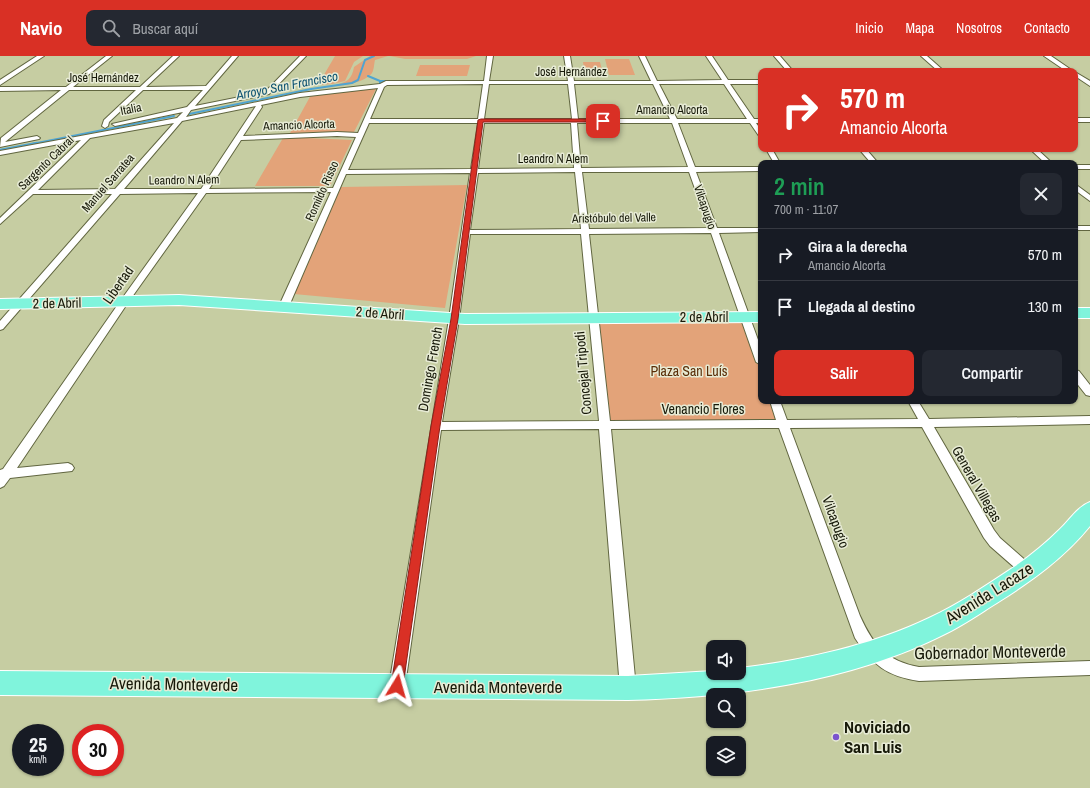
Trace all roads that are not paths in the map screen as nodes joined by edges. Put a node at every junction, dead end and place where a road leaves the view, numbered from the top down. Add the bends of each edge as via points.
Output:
1 (40, 56) edge
2 (108, 56) edge
3 (176, 56) edge
4 (235, 56) edge
5 (303, 56) edge
6 (490, 56) edge
7 (567, 56) edge
8 (642, 56) edge
9 (709, 56) edge
10 (777, 56) edge
11 (924, 56) edge
12 (1047, 56) edge
13 (787, 68) edge
14 (938, 68) edge
15 (1065, 68) edge
16 (1078, 76) edge
17 (1078, 81) edge
18 (654, 82) junction
19 (726, 82) junction
20 (758, 82) edge
21 (1089, 82) edge
22 (0, 83) edge
23 (485, 83) junction
24 (571, 83) junction
25 (382, 86) junction
26 (206, 88) junction
27 (0, 89) edge
28 (66, 89) junction
29 (140, 89) junction
30 (258, 103) junction
31 (183, 115) junction
32 (481, 120) junction
33 (674, 120) junction
34 (753, 120) junction
35 (758, 120) edge
36 (1078, 120) edge
37 (1090, 120) edge
38 (367, 121) junction
39 (575, 121) junction
40 (105, 126) junction
41 (758, 129) edge
42 (56, 135) dead end
43 (361, 135) junction
44 (88, 136) junction
45 (41, 138) dead end
46 (238, 138) junction
47 (1, 145) edge
48 (865, 152) edge
49 (1036, 152) edge
50 (0, 153) edge
51 (872, 160) edge
52 (1045, 160) edge
53 (1078, 168) edge
54 (1090, 168) edge
55 (692, 169) junction
56 (758, 169) edge
57 (579, 170) junction
58 (475, 171) junction
59 (344, 172) junction
60 (1078, 189) edge
61 (204, 190) junction
62 (336, 190) junction
63 (31, 192) junction
64 (116, 192) junction
65 (1090, 199) edge
66 (0, 222) edge
67 (1078, 228) edge
68 (1090, 228) edge
69 (712, 229) junction
70 (585, 230) junction
71 (758, 230) edge
72 (467, 232) junction
73 (124, 302) junction
74 (0, 304) edge
75 (20, 304) junction
76 (284, 306) junction
77 (1090, 312) edge
78 (1078, 313) edge
79 (595, 317) junction
80 (745, 317) junction
81 (758, 317) edge
82 (454, 319) junction
83 (0, 326) edge
84 (758, 354) edge
85 (1078, 378) edge
86 (1090, 392) edge
87 (776, 404) edge
88 (915, 404) edge
89 (1090, 420) edge
90 (926, 423) junction
91 (784, 424) junction
92 (604, 425) junction
93 (436, 426) junction
94 (68, 468) dead end
95 (2, 477) edge
96 (1090, 511) edge
97 (1028, 571) junction
98 (872, 651) junction
99 (1090, 668) edge
100 (0, 683) edge
101 (397, 686) junction
102 (628, 688) junction

1 - 22 street
2 - 28 street
3 - 29 street
4 - 26 street, Manuel Sarratea
5 - 31 street, Italia via 267,93
6 - 23 street, Domingo French
7 - 24 street, Concejal Tripodi
8 - 18 street, Vilcapugio
9 - 19 street
10 - 13 street
11 - 14 street
12 - 15 street
16 - 21 street
17 - 21 street
18 - 19 street, José Hernández
18 - 24 street, José Hernández
18 - 33 street, Vilcapugio
19 - 20 street, José Hernández
19 - 34 street
23 - 24 street, José Hernández
23 - 25 street, José Hernández via 390,83
23 - 32 street, Domingo French
24 - 39 street, Concejal Tripodi
25 - 30 street, José Hernández via 300,95
25 - 38 street, Romildo Risso
26 - 29 street, José Hernández
26 - 31 street, Manuel Sarratea
27 - 28 street, José Hernández
28 - 29 street, José Hernández
28 - 47 street
29 - 40 street via 106,122
30 - 31 street, Italia
30 - 46 street, Libertad via 259,107
31 - 40 street, Italia
31 - 44 street, Italia
31 - 64 street, Manuel Sarratea
32 - 38 street, Amancio Alcorta
32 - 39 street, Amancio Alcorta
32 - 58 street, Domingo French
33 - 34 street, Amancio Alcorta
33 - 39 street, Amancio Alcorta
33 - 55 street, Vilcapugio
34 - 35 street, Amancio Alcorta
34 - 41 street
36 - 37 street
38 - 43 street, Romildo Risso
39 - 57 street, Concejal Tripodi
40 - 42 street, Italia
43 - 46 street, Amancio Alcorta
43 - 59 street, Romildo Risso
44 - 50 street, Italia
44 - 63 street, Sargento Cabral
45 - 47 street
46 - 61 street, Libertad
48 - 51 street
49 - 52 street
53 - 54 street
55 - 56 street, Leandro N Alem
55 - 57 street, Leandro N Alem
55 - 69 street, Vilcapugio
57 - 58 street, Leandro N Alem
57 - 70 street, Concejal Tripodi
58 - 59 street, Leandro N Alem
58 - 72 street, Domingo French
59 - 62 street, Romildo Risso
60 - 65 street
61 - 62 street, Leandro N Alem
61 - 64 street, Leandro N Alem
61 - 73 street, Libertad
62 - 76 street, Romildo Risso
63 - 64 street, Leandro N Alem
63 - 66 street, Sargento Cabral
64 - 75 street, Manuel Sarratea
67 - 68 street
69 - 70 street, Aristóbulo del Valle
69 - 71 street, Aristóbulo del Valle
69 - 80 street, Vilcapugio
70 - 72 street, Aristóbulo del Valle
70 - 79 street, Concejal Tripodi
72 - 82 street, Domingo French
73 - 75 main road, 2 de Abril
73 - 76 main road, 2 de Abril via 194,301
73 - 95 street, Libertad
74 - 75 main road, 2 de Abril
75 - 83 street, Manuel Sarratea
76 - 82 main road, 2 de Abril
77 - 78 main road
79 - 80 main road, 2 de Abril
79 - 82 main road, 2 de Abril
79 - 92 street, Concejal Tripodi
80 - 81 main road, 2 de Abril
80 - 84 street, Vilcapugio
82 - 93 street, Domingo French
85 - 86 street
87 - 91 street, Vilcapugio
88 - 90 street, General Villegas
89 - 90 street, Venancio Flores
90 - 91 street, Venancio Flores
90 - 97 street, General Villegas via 989,534
91 - 92 street, Venancio Flores
91 - 98 street, Vilcapugio via 853,617
92 - 93 street, Venancio Flores
92 - 102 street, Concejal Tripodi
93 - 101 street, Domingo French
94 - 95 street
96 - 97 main road, Avenida Lacaze via 1051,553
97 - 98 main road, Avenida Lacaze via 959,614
98 - 99 street, Gobernador Monteverde via 900,671 919,674
98 - 102 main road, Avenida Monteverde via 809,667 735,681 672,688
100 - 101 main road, Avenida Monteverde
101 - 102 main road, Avenida Monteverde

